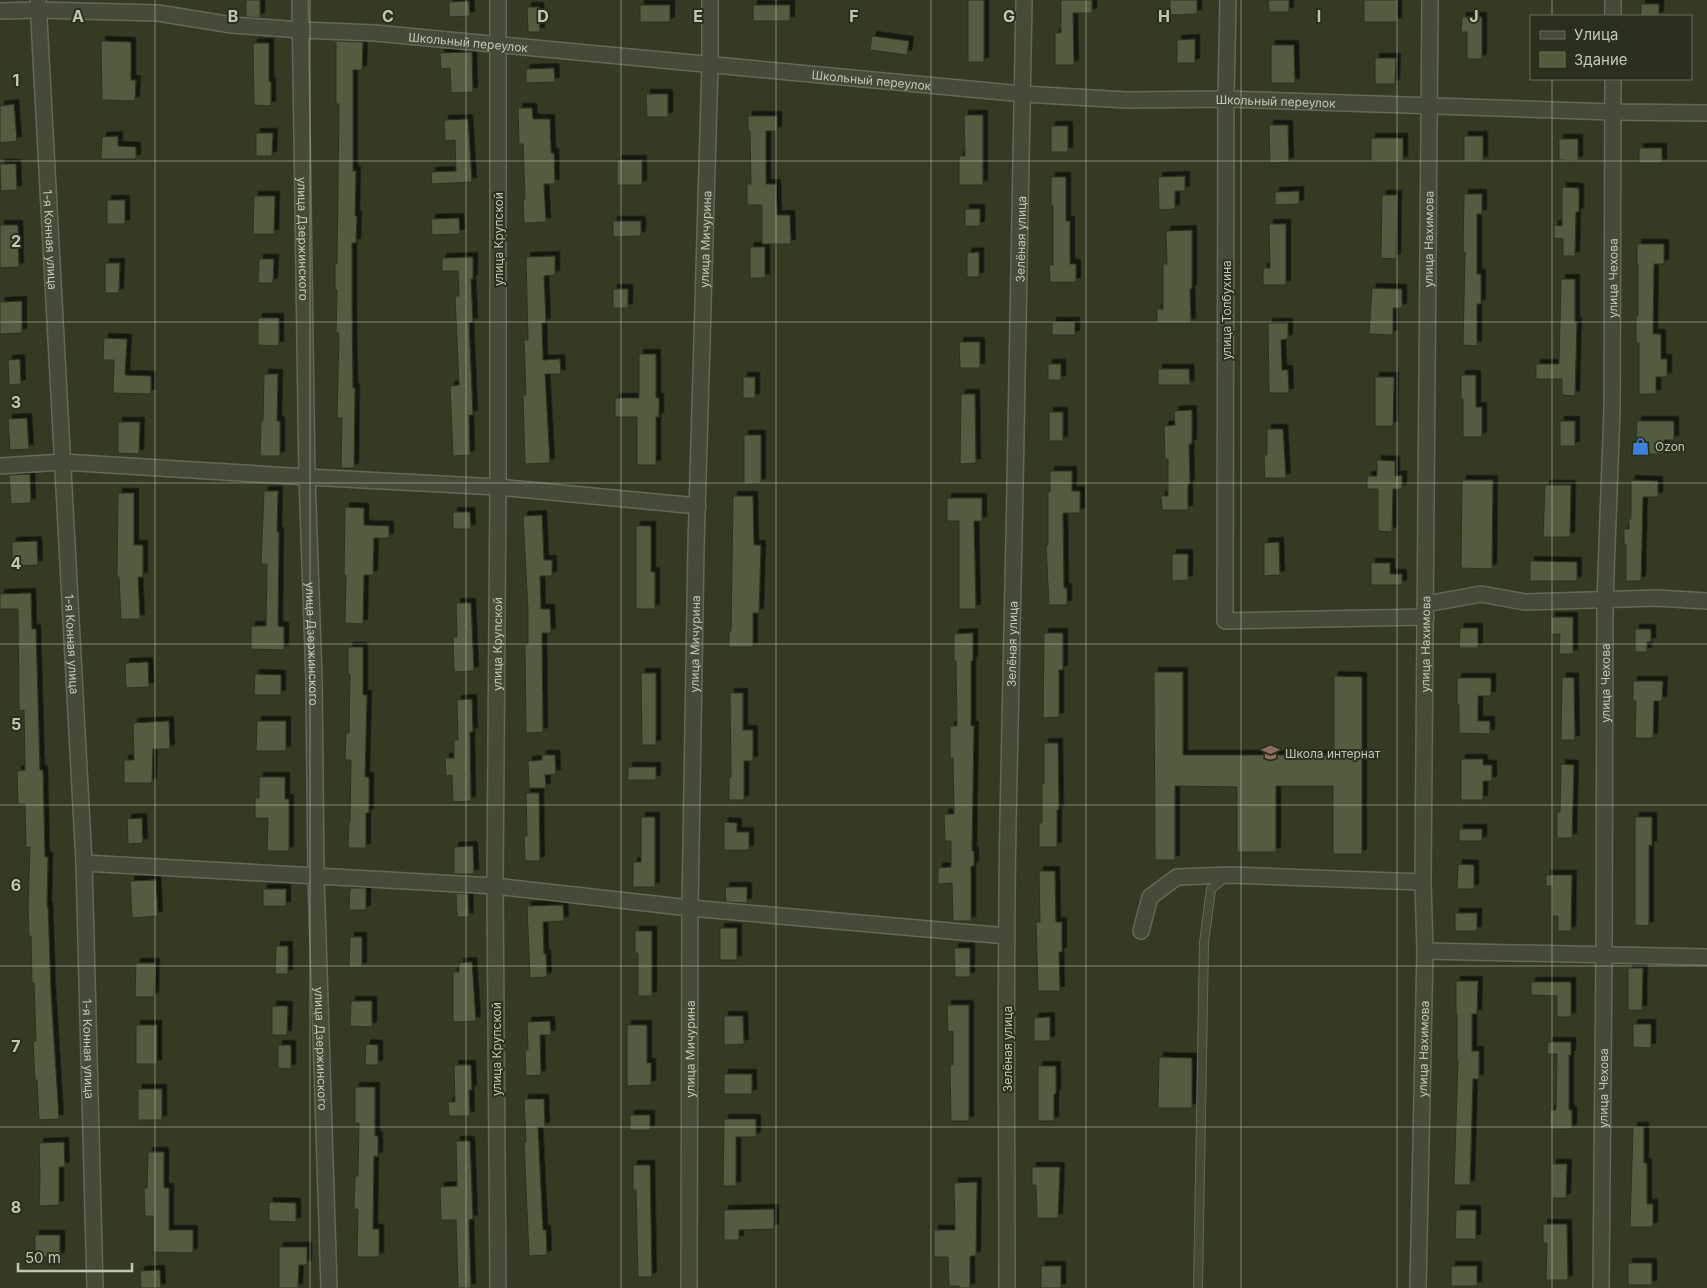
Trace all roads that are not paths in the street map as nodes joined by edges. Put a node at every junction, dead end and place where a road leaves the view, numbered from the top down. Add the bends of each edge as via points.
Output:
1 (300, 0) edge
2 (498, 0) edge
3 (710, 0) edge
4 (1024, 0) edge
5 (1228, 0) edge
6 (1430, 0) edge
7 (1613, 0) edge
8 (38, 5) edge
9 (0, 11) edge
10 (1613, 15) edge
11 (302, 30) junction
12 (498, 44) junction
13 (710, 65) junction
14 (1612, 80) edge
15 (1023, 94) junction
16 (1226, 99) junction
17 (1430, 107) junction
18 (1612, 112) junction
19 (1707, 113) edge
20 (63, 462) junction
21 (0, 466) edge
22 (307, 477) junction
23 (498, 487) junction
24 (698, 506) junction
25 (1605, 600) junction
26 (1707, 601) edge
27 (1426, 610) junction
28 (84, 863) junction
29 (1230, 875) junction
30 (316, 876) junction
31 (1423, 882) junction
32 (495, 886) junction
33 (690, 908) junction
34 (1141, 930) dead end
35 (1007, 936) junction
36 (1425, 951) junction
37 (1604, 954) junction
38 (1707, 957) edge
39 (95, 1288) edge
40 (329, 1288) edge
41 (498, 1288) edge
42 (689, 1288) edge
43 (1008, 1288) edge
44 (1198, 1288) edge
45 (1418, 1288) edge
46 (1601, 1288) edge

1 - 11 street, улица Дзержинского
2 - 12 street, улица Крупской
3 - 13 street, улица Мичурина
4 - 15 street, Зелёная улица
5 - 16 street, улица Толбухина
6 - 17 street, улица Нахимова
7 - 10 street
8 - 9 street, Школьный переулок
8 - 11 street, Школьный переулок via 158,13 232,25
8 - 20 street, 1-я Конная улица
11 - 12 street, Школьный переулок via 375,32
11 - 22 street, улица Дзержинского
12 - 13 street, Школьный переулок
12 - 23 street, улица Крупской
13 - 15 street, Школьный переулок
13 - 24 street, улица Мичурина
14 - 18 street, улица Чехова
15 - 16 street, Школьный переулок via 1127,100
15 - 35 street, Зелёная улица
16 - 17 street, Школьный переулок
16 - 27 street, улица Толбухина via 1225,620
17 - 18 street, Школьный переулок
17 - 27 street, улица Нахимова
18 - 19 street, Школьный переулок
18 - 25 street, улица Чехова via 1612,410
20 - 21 street
20 - 22 street
20 - 28 street, 1-я Конная улица
22 - 23 street
22 - 30 street, улица Дзержинского
23 - 24 street
23 - 32 street, улица Крупской
24 - 33 street, улица Мичурина
25 - 26 street via 1657,598
25 - 27 street via 1525,602 1481,594
25 - 37 street, улица Чехова
27 - 31 street, улица Нахимова
28 - 30 street
28 - 39 street, 1-я Конная улица
29 - 31 street
29 - 34 street via 1177,877 1150,896
29 - 44 lane via 1212,889 1204,943
30 - 32 street
30 - 40 street, улица Дзержинского
31 - 36 street, улица Нахимова
32 - 33 street
32 - 41 street, улица Крупской
33 - 35 street
33 - 42 street, улица Мичурина
35 - 43 street, Зелёная улица
36 - 37 street
36 - 45 street, улица Нахимова
37 - 38 street
37 - 46 street, улица Чехова

